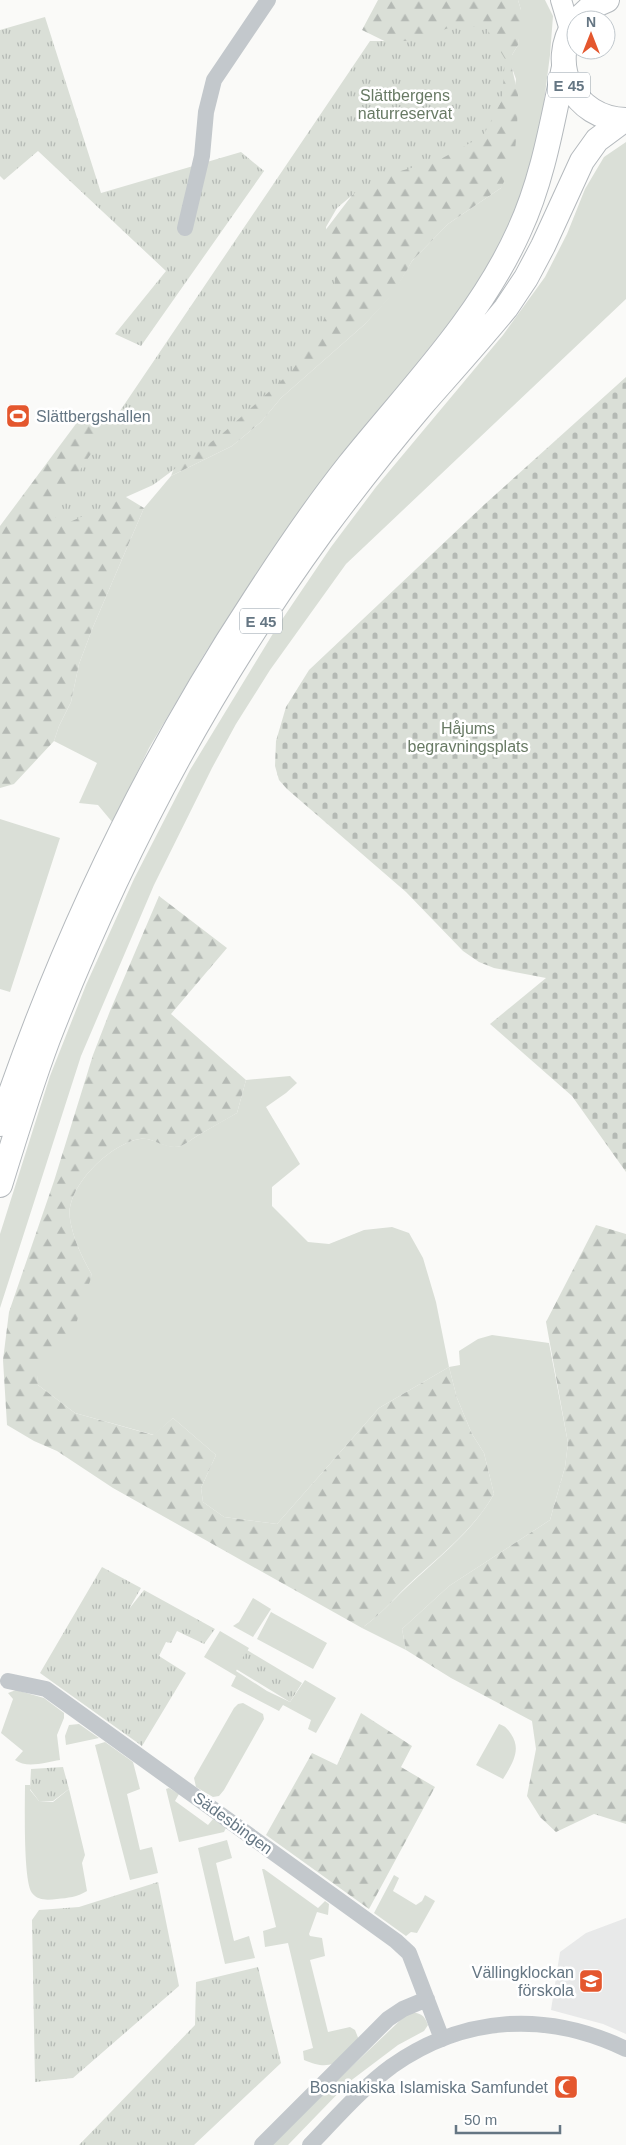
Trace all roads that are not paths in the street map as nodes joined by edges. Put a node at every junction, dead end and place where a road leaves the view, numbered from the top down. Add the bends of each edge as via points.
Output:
1 (268, 0) edge
2 (607, 0) edge
3 (587, 10) edge
4 (566, 40) edge
5 (564, 67) junction
6 (625, 120) edge
7 (186, 228) dead end
8 (0, 1124) edge
9 (0, 1185) edge
10 (8, 1680) dead end
11 (427, 2000) junction
12 (442, 2039) junction
13 (626, 2049) edge
14 (262, 2145) edge
15 (310, 2145) edge

1 - 7 street via 214,80
2 - 3 highway
4 - 5 highway, E 45
5 - 6 highway, E 45 via 578,99 591,110
5 - 8 highway, E 45 via 537,186 519,232 492,283 457,333 346,469 253,601 208,672 97,880 35,1027
6 - 9 highway, E 45 via 597,140 582,160 543,246 506,308 361,479 224,679 147,818 76,972 48,1040
10 - 11 street, Sädesbingen via 46,1689 396,1941 409,1953
11 - 12 street, Sädesbingen
11 - 14 street via 388,2019
12 - 13 street via 470,2030 531,2023 581,2031
12 - 15 street via 391,2067

